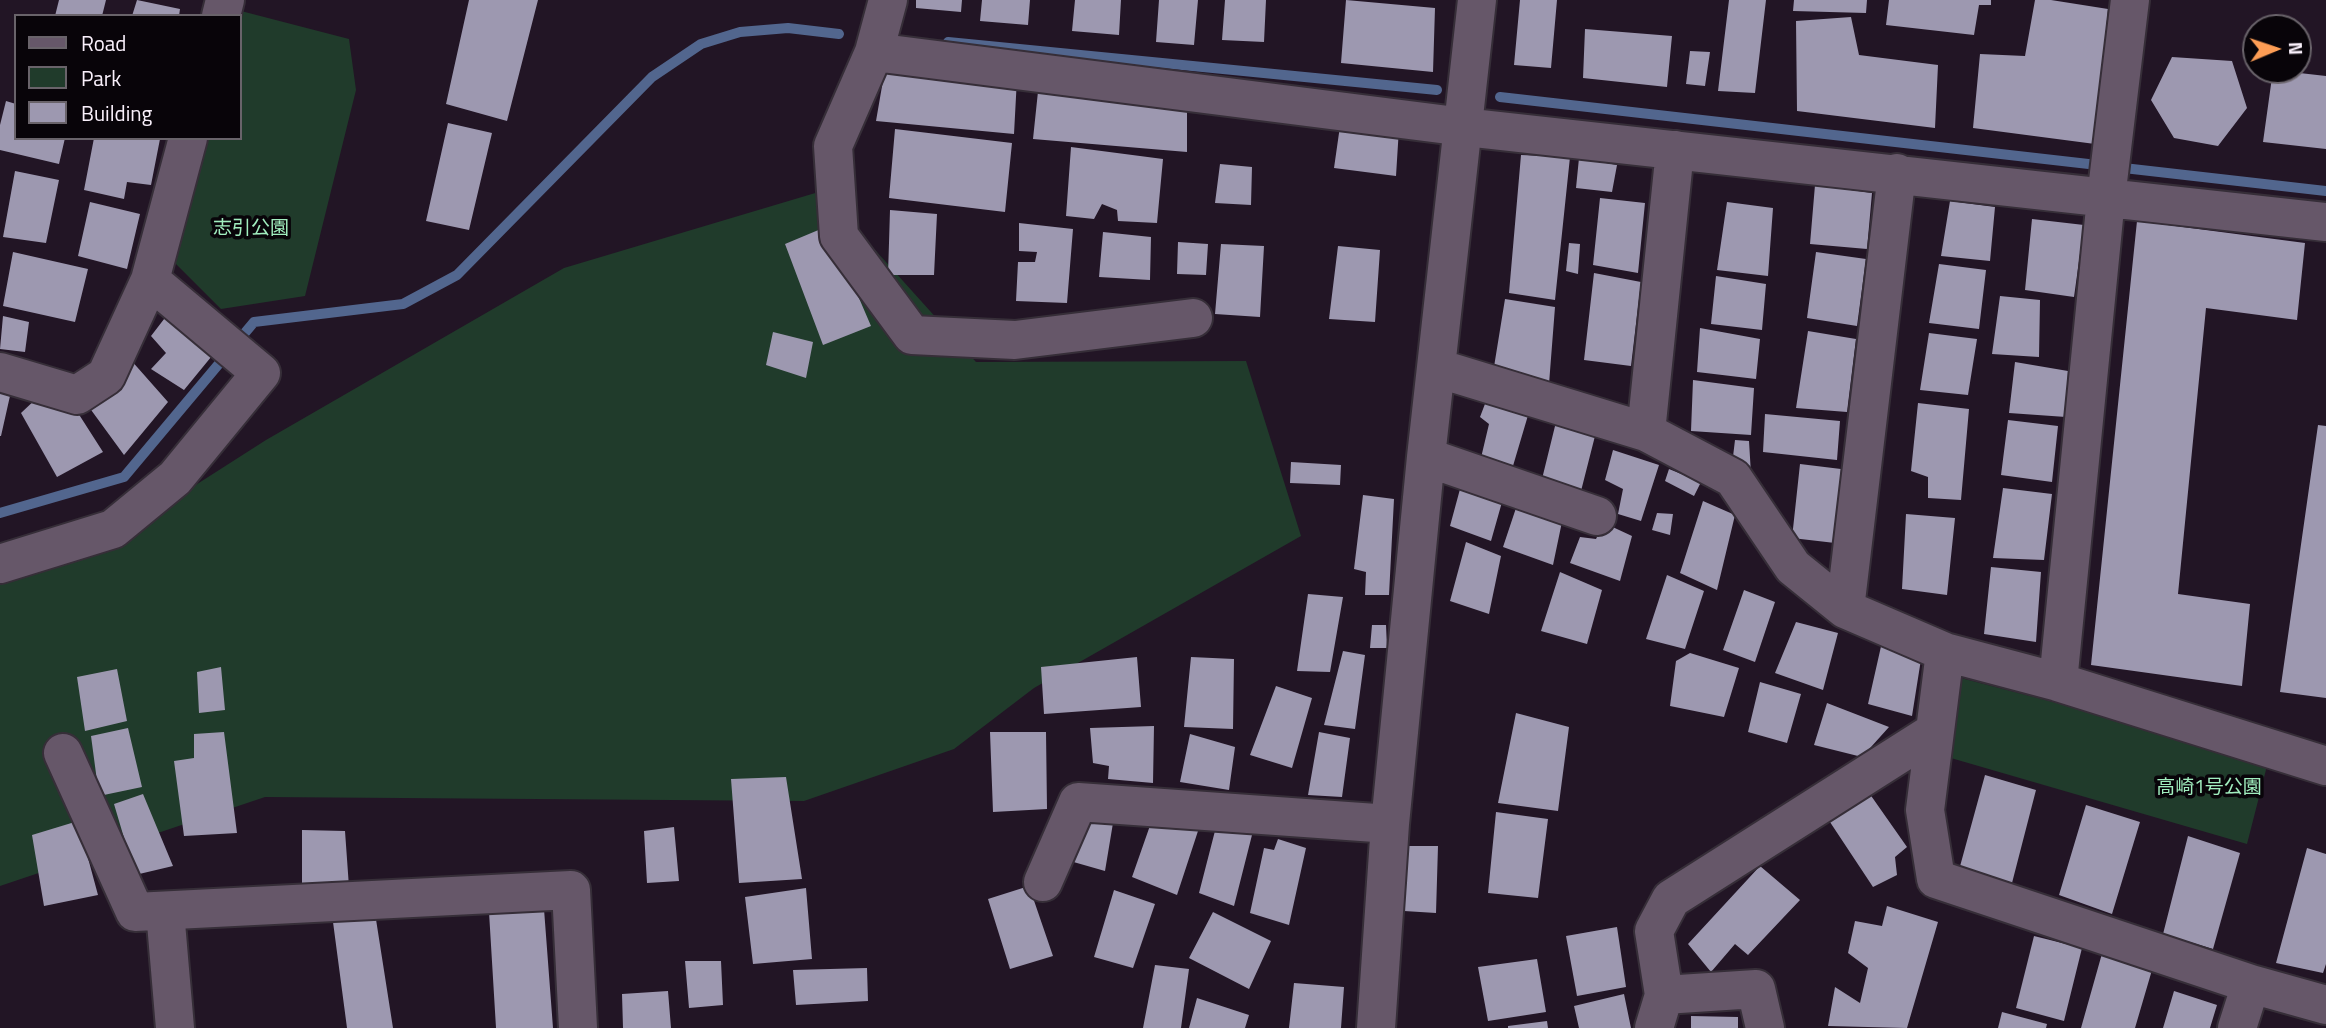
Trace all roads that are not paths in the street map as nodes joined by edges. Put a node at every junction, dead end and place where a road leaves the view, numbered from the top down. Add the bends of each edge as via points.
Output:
1 (888, 0) edge
2 (1477, 0) edge
3 (2130, 0) edge
4 (874, 52) junction
5 (1464, 127) junction
6 (187, 140) edge
7 (1675, 150) junction
8 (1897, 173) junction
9 (2109, 178) junction
10 (2326, 222) edge
11 (150, 280) junction
12 (1193, 318) dead end
13 (1437, 368) junction
14 (0, 372) edge
15 (1646, 432) junction
16 (1426, 457) junction
17 (1597, 516) dead end
18 (0, 564) edge
19 (1845, 609) junction
20 (1945, 652) junction
21 (2058, 682) junction
22 (1934, 732) junction
23 (64, 752) dead end
24 (2326, 766) edge
25 (1390, 824) junction
26 (1043, 882) dead end
27 (165, 911) junction
28 (2251, 984) junction
29 (2326, 1005) edge
30 (1659, 1012) edge
31 (175, 1028) edge
32 (578, 1028) edge
33 (1376, 1028) edge
34 (1765, 1028) edge
35 (2237, 1028) edge

1 - 4 street
2 - 5 street
3 - 9 street
4 - 5 street
4 - 12 street via 833,146 839,236 912,335 1015,340
5 - 7 street
5 - 13 street
6 - 11 street
7 - 8 street
7 - 15 street
8 - 9 street
8 - 19 street
9 - 10 street
9 - 21 street
11 - 14 street via 106,376 77,395
11 - 18 street via 261,373 175,478 113,529
13 - 15 street
13 - 16 street
15 - 19 street via 1732,478 1793,567
16 - 17 street
16 - 25 street
19 - 20 street
20 - 21 street
20 - 22 street
21 - 24 street
22 - 28 street via 1925,810 1936,879
22 - 30 street via 1671,898 1654,931
23 - 27 street via 135,912
25 - 26 street via 1078,802
25 - 33 street
27 - 31 street
27 - 32 street via 571,890
28 - 29 street
28 - 35 street
30 - 34 street via 1756,989

